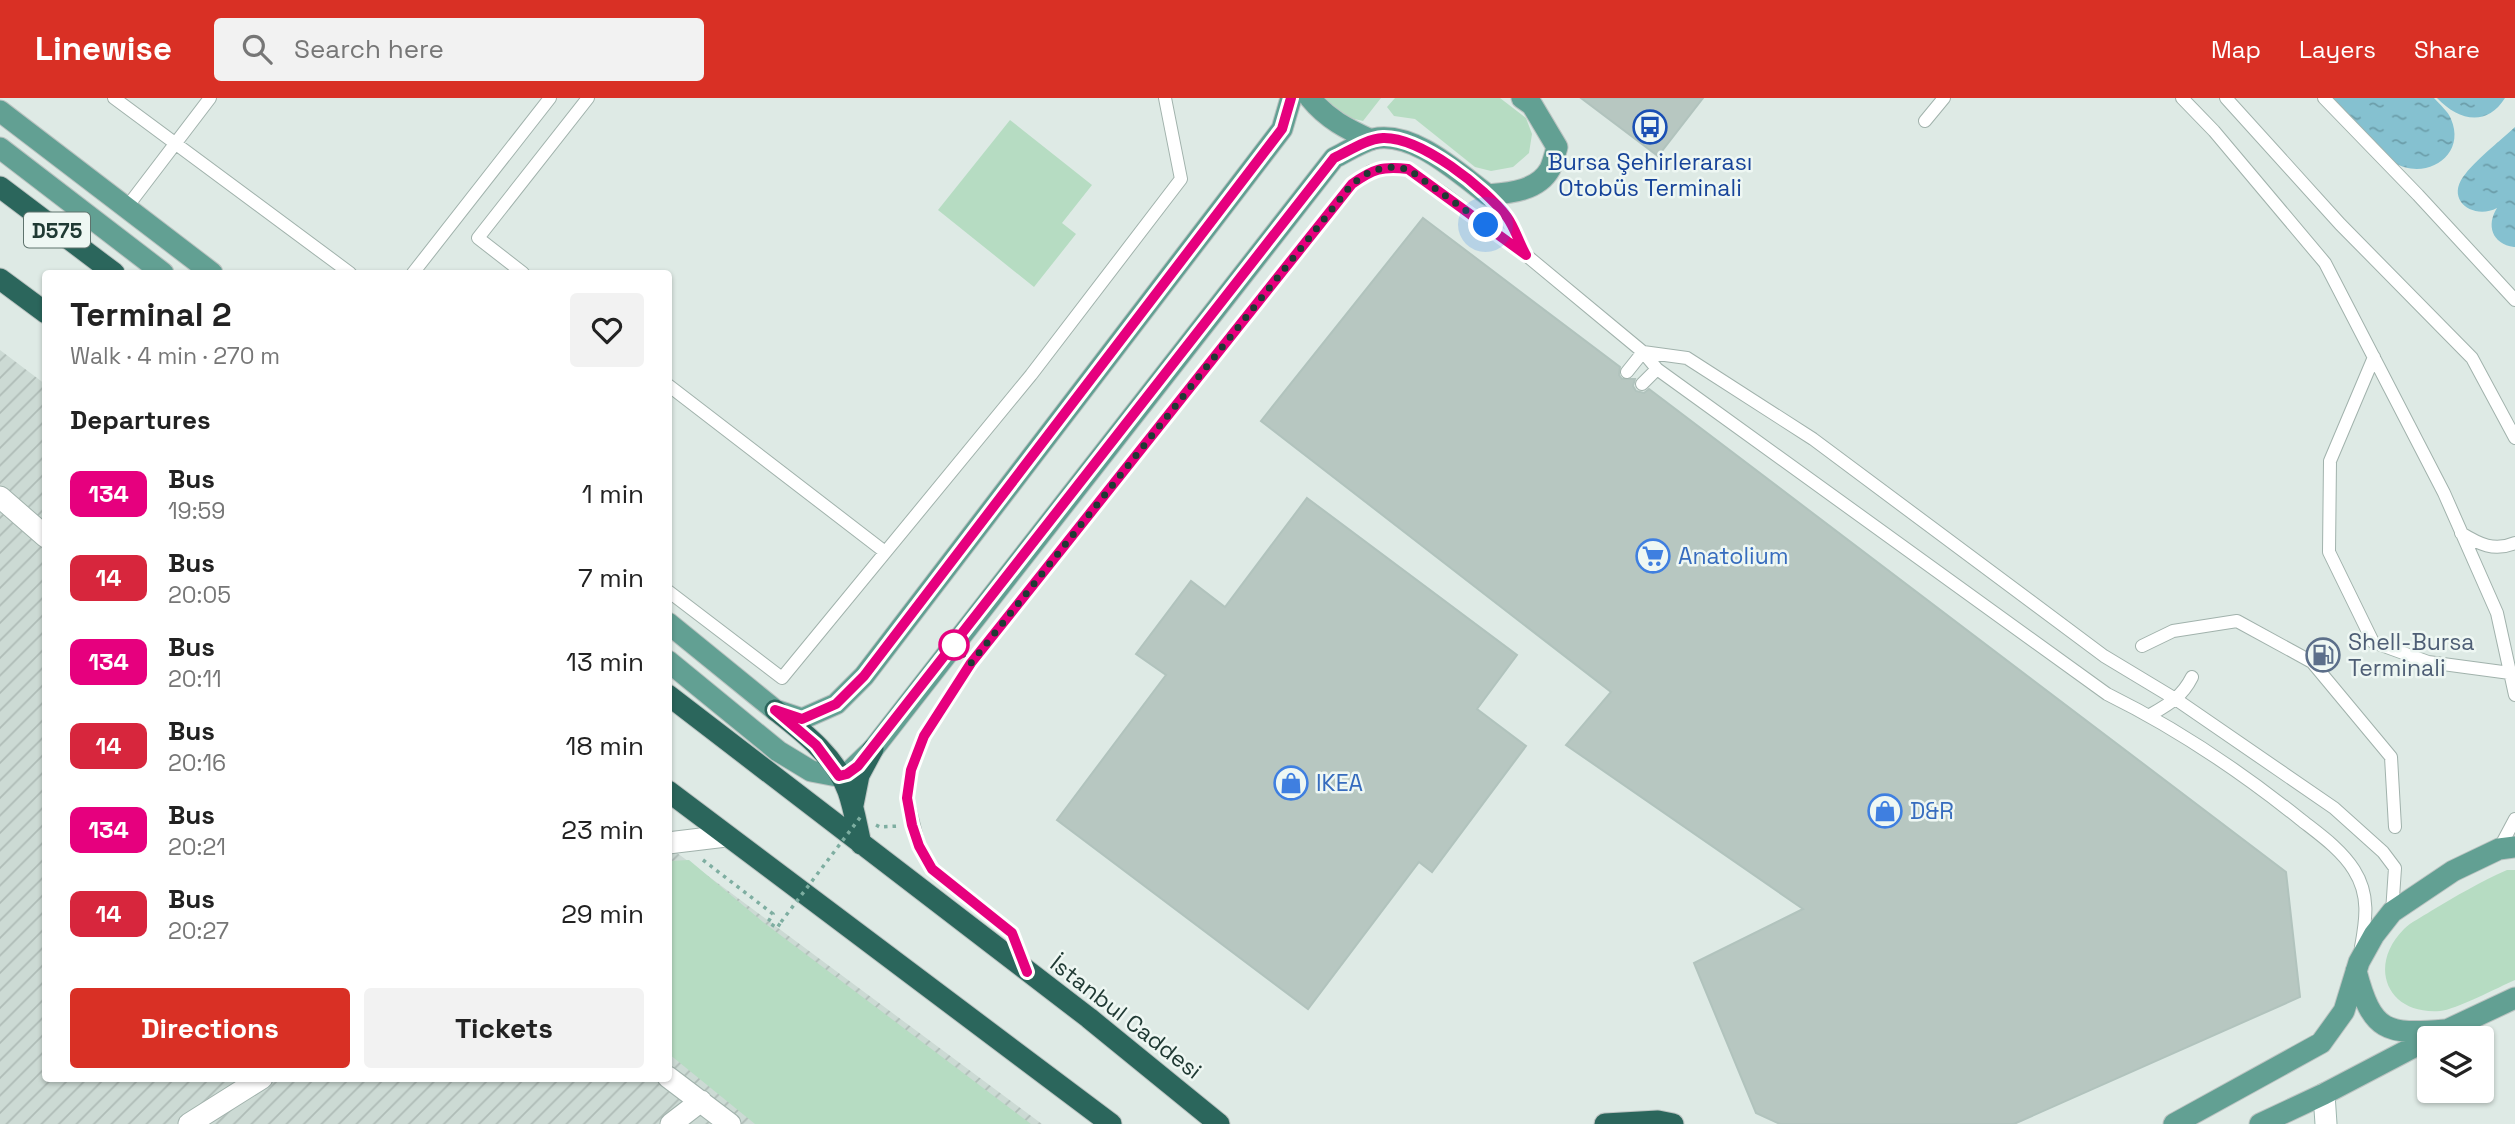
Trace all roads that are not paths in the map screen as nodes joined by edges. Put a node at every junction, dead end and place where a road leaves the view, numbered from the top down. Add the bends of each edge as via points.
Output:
1 (114, 98) edge
2 (209, 98) edge
3 (550, 98) edge
4 (588, 98) edge
5 (1165, 98) edge
6 (1291, 98) edge
7 (1310, 98) edge
8 (1522, 98) edge
9 (1944, 98) edge
10 (2182, 98) edge
11 (2226, 98) edge
12 (2324, 98) edge
13 (0, 111) edge
14 (1925, 121) dead end
15 (1371, 140) junction
16 (175, 144) junction
17 (0, 148) edge
18 (0, 187) edge
19 (1488, 195) junction
20 (127, 207) junction
21 (1526, 255) junction
22 (110, 270) edge
23 (159, 270) edge
24 (208, 270) edge
25 (346, 270) edge
26 (416, 270) edge
27 (519, 270) edge
28 (0, 279) edge
29 (2515, 300) edge
30 (42, 310) edge
31 (1643, 352) junction
32 (2374, 357) junction
33 (1657, 369) junction
34 (1627, 372) dead end
35 (1642, 384) dead end
36 (672, 388) edge
37 (2515, 438) edge
38 (0, 497) edge
39 (2461, 533) junction
40 (42, 534) edge
41 (2515, 543) edge
42 (885, 552) junction
43 (672, 594) edge
44 (672, 626) edge
45 (2143, 646) dead end
46 (672, 664) edge
47 (2510, 673) junction
48 (2192, 677) dead end
49 (2515, 695) edge
50 (672, 698) edge
51 (2177, 700) junction
52 (775, 710) junction
53 (2150, 715) junction
54 (873, 749) junction
55 (839, 776) junction
56 (672, 793) edge
57 (857, 811) junction
58 (2515, 819) edge
59 (2395, 827) dead end
60 (726, 836) junction
61 (674, 842) edge
62 (861, 844) junction
63 (2507, 848) edge
64 (2392, 912) junction
65 (2357, 966) junction
66 (1027, 972) junction
67 (2515, 998) edge
68 (2456, 1026) edge
69 (2417, 1034) edge
70 (2417, 1045) edge
71 (672, 1080) edge
72 (256, 1082) edge
73 (2324, 1094) junction
74 (701, 1101) junction
75 (1081, 1101) junction
76 (189, 1124) edge
77 (671, 1124) edge
78 (730, 1124) edge
79 (1101, 1124) edge
80 (1111, 1124) edge
81 (1219, 1124) edge
82 (1605, 1124) edge
83 (1673, 1124) edge
84 (2174, 1124) edge
85 (2260, 1124) edge
86 (2326, 1124) edge

1 - 16 lane
2 - 16 lane
3 - 26 lane
4 - 27 lane via 478,238
5 - 42 lane via 1181,179 1031,375
6 - 52 main road via 1282,129 864,676 836,704 802,719
7 - 15 main road via 1332,120
8 - 19 main road via 1532,105 1557,147 1549,172 1533,185
9 - 14 lane
10 - 32 lane via 2325,263
11 - 37 lane via 2340,224 2472,358
12 - 29 lane
13 - 20 main road
15 - 19 main road via 1404,141 1430,153
15 - 54 main road via 1334,158
16 - 20 lane
16 - 25 lane
17 - 23 main road
18 - 22 highway, D575
19 - 21 lane via 1509,220
20 - 24 main road
21 - 31 lane
21 - 66 lane via 1408,169 1371,171 1352,184 971,663 924,736 910,773 909,812 932,869 1012,933
28 - 30 highway
31 - 33 lane
31 - 34 lane
31 - 51 lane via 1687,358 1813,439 2104,656
32 - 39 lane
32 - 47 lane via 2330,461 2329,552 2373,642 2428,662
33 - 35 lane
33 - 53 lane via 2107,694
36 - 42 lane
38 - 40 street
39 - 41 lane via 2483,547
39 - 47 lane via 2497,613
42 - 43 lane via 782,678
44 - 52 main road
45 - 59 lane via 2174,631 2237,621 2312,662 2391,757
46 - 55 main road via 778,751 811,771
47 - 49 lane
48 - 51 lane
50 - 62 highway, İstanbul Caddesi
51 - 53 lane
51 - 64 lane via 2333,808 2384,852 2395,868
52 - 55 highway via 816,745
53 - 65 lane via 2252,780 2339,851 2363,890 2367,914
54 - 55 main road via 858,766
54 - 57 highway via 859,775
55 - 57 highway
56 - 60 highway
57 - 62 highway
58 - 63 lane
60 - 61 street
60 - 75 highway
62 - 66 highway, İstanbul Caddesi
63 - 64 main road via 2453,871
64 - 65 main road
65 - 69 main road via 2370,1012 2383,1026
65 - 84 main road via 2344,1012 2321,1043
66 - 81 highway, İstanbul Caddesi
67 - 68 main road
70 - 73 main road
71 - 74 street
72 - 76 street
73 - 85 main road
73 - 86 street
74 - 77 street
74 - 78 street
75 - 79 highway
75 - 80 highway
82 - 83 highway

